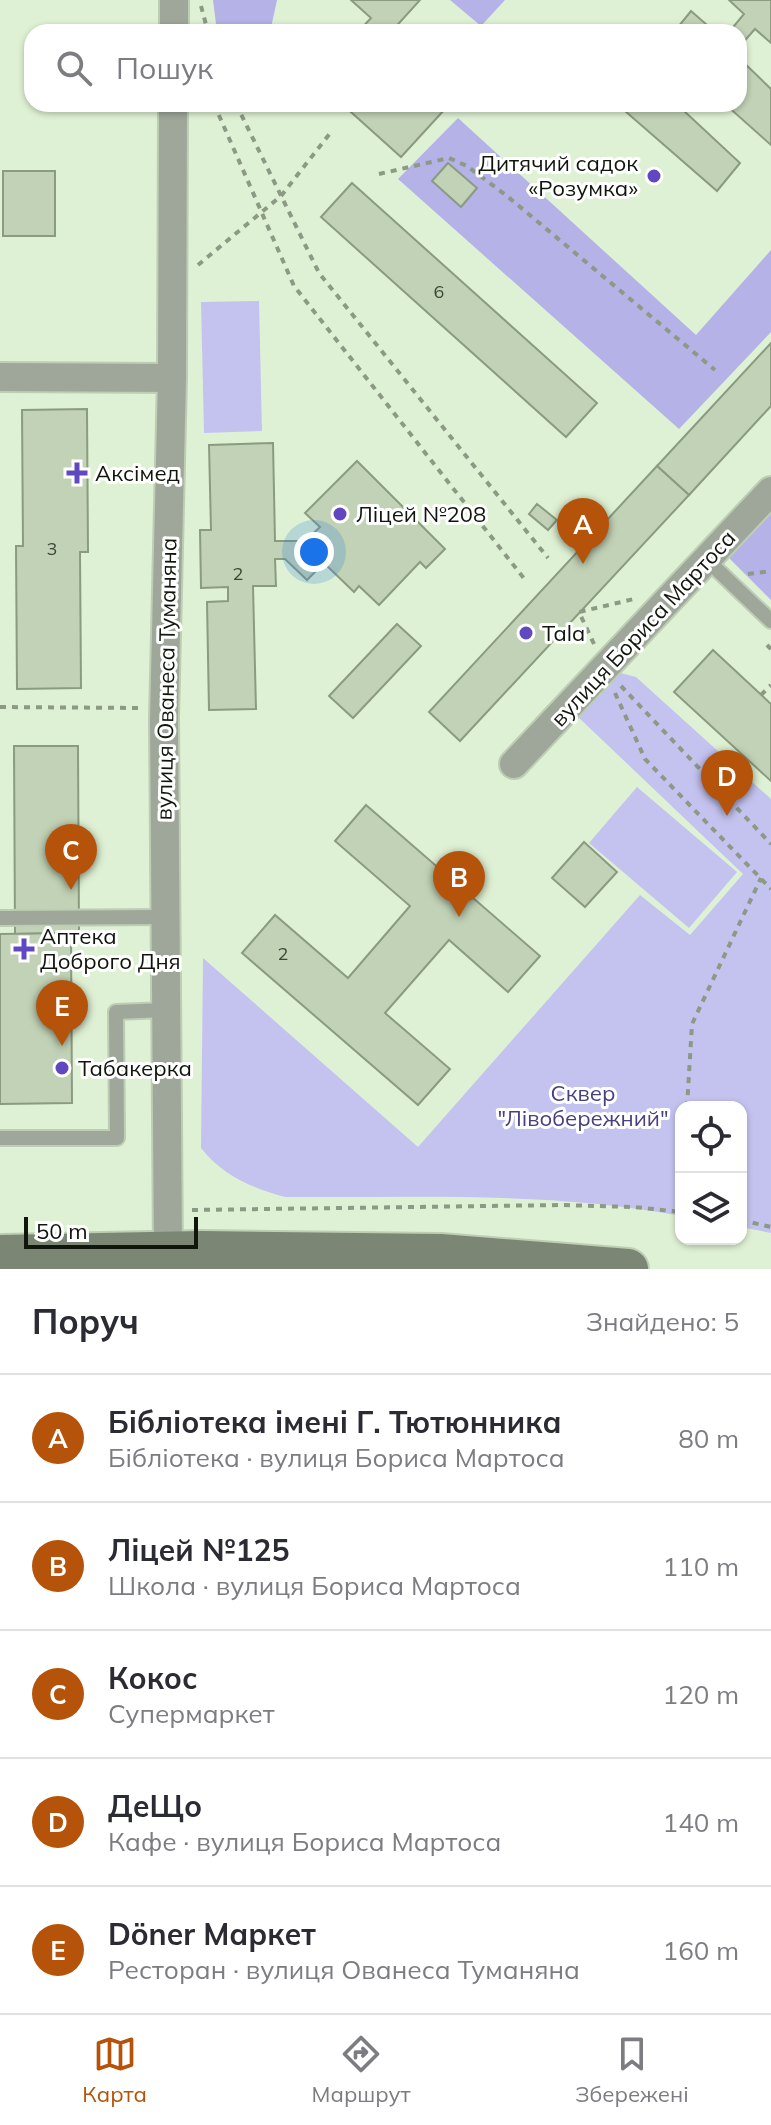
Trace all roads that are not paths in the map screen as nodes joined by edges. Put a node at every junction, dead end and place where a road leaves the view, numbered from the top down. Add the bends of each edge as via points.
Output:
1 (174, 0) edge
2 (174, 24) edge
3 (173, 112) edge
4 (0, 377) edge
5 (172, 378) junction
6 (771, 491) edge
7 (706, 559) junction
8 (771, 621) edge
9 (514, 764) dead end
10 (164, 917) junction
11 (0, 918) edge
12 (165, 1010) junction
13 (0, 1138) edge
14 (0, 1255) edge
15 (191, 1258) edge
16 (440, 1261) edge
17 (628, 1269) edge

1 - 2 street
3 - 5 street, вулиця Ованеса Туманяна
4 - 5 street
5 - 10 street, вулиця Ованеса Туманяна
6 - 7 street, вулиця Бориса Мартоса
7 - 8 lane
7 - 9 street, вулиця Бориса Мартоса
10 - 11 lane
10 - 12 street, вулиця Ованеса Туманяна
12 - 13 lane via 116,1012 117,1138
12 - 15 street, вулиця Ованеса Туманяна
14 - 15 main road
15 - 16 main road
16 - 17 main road

